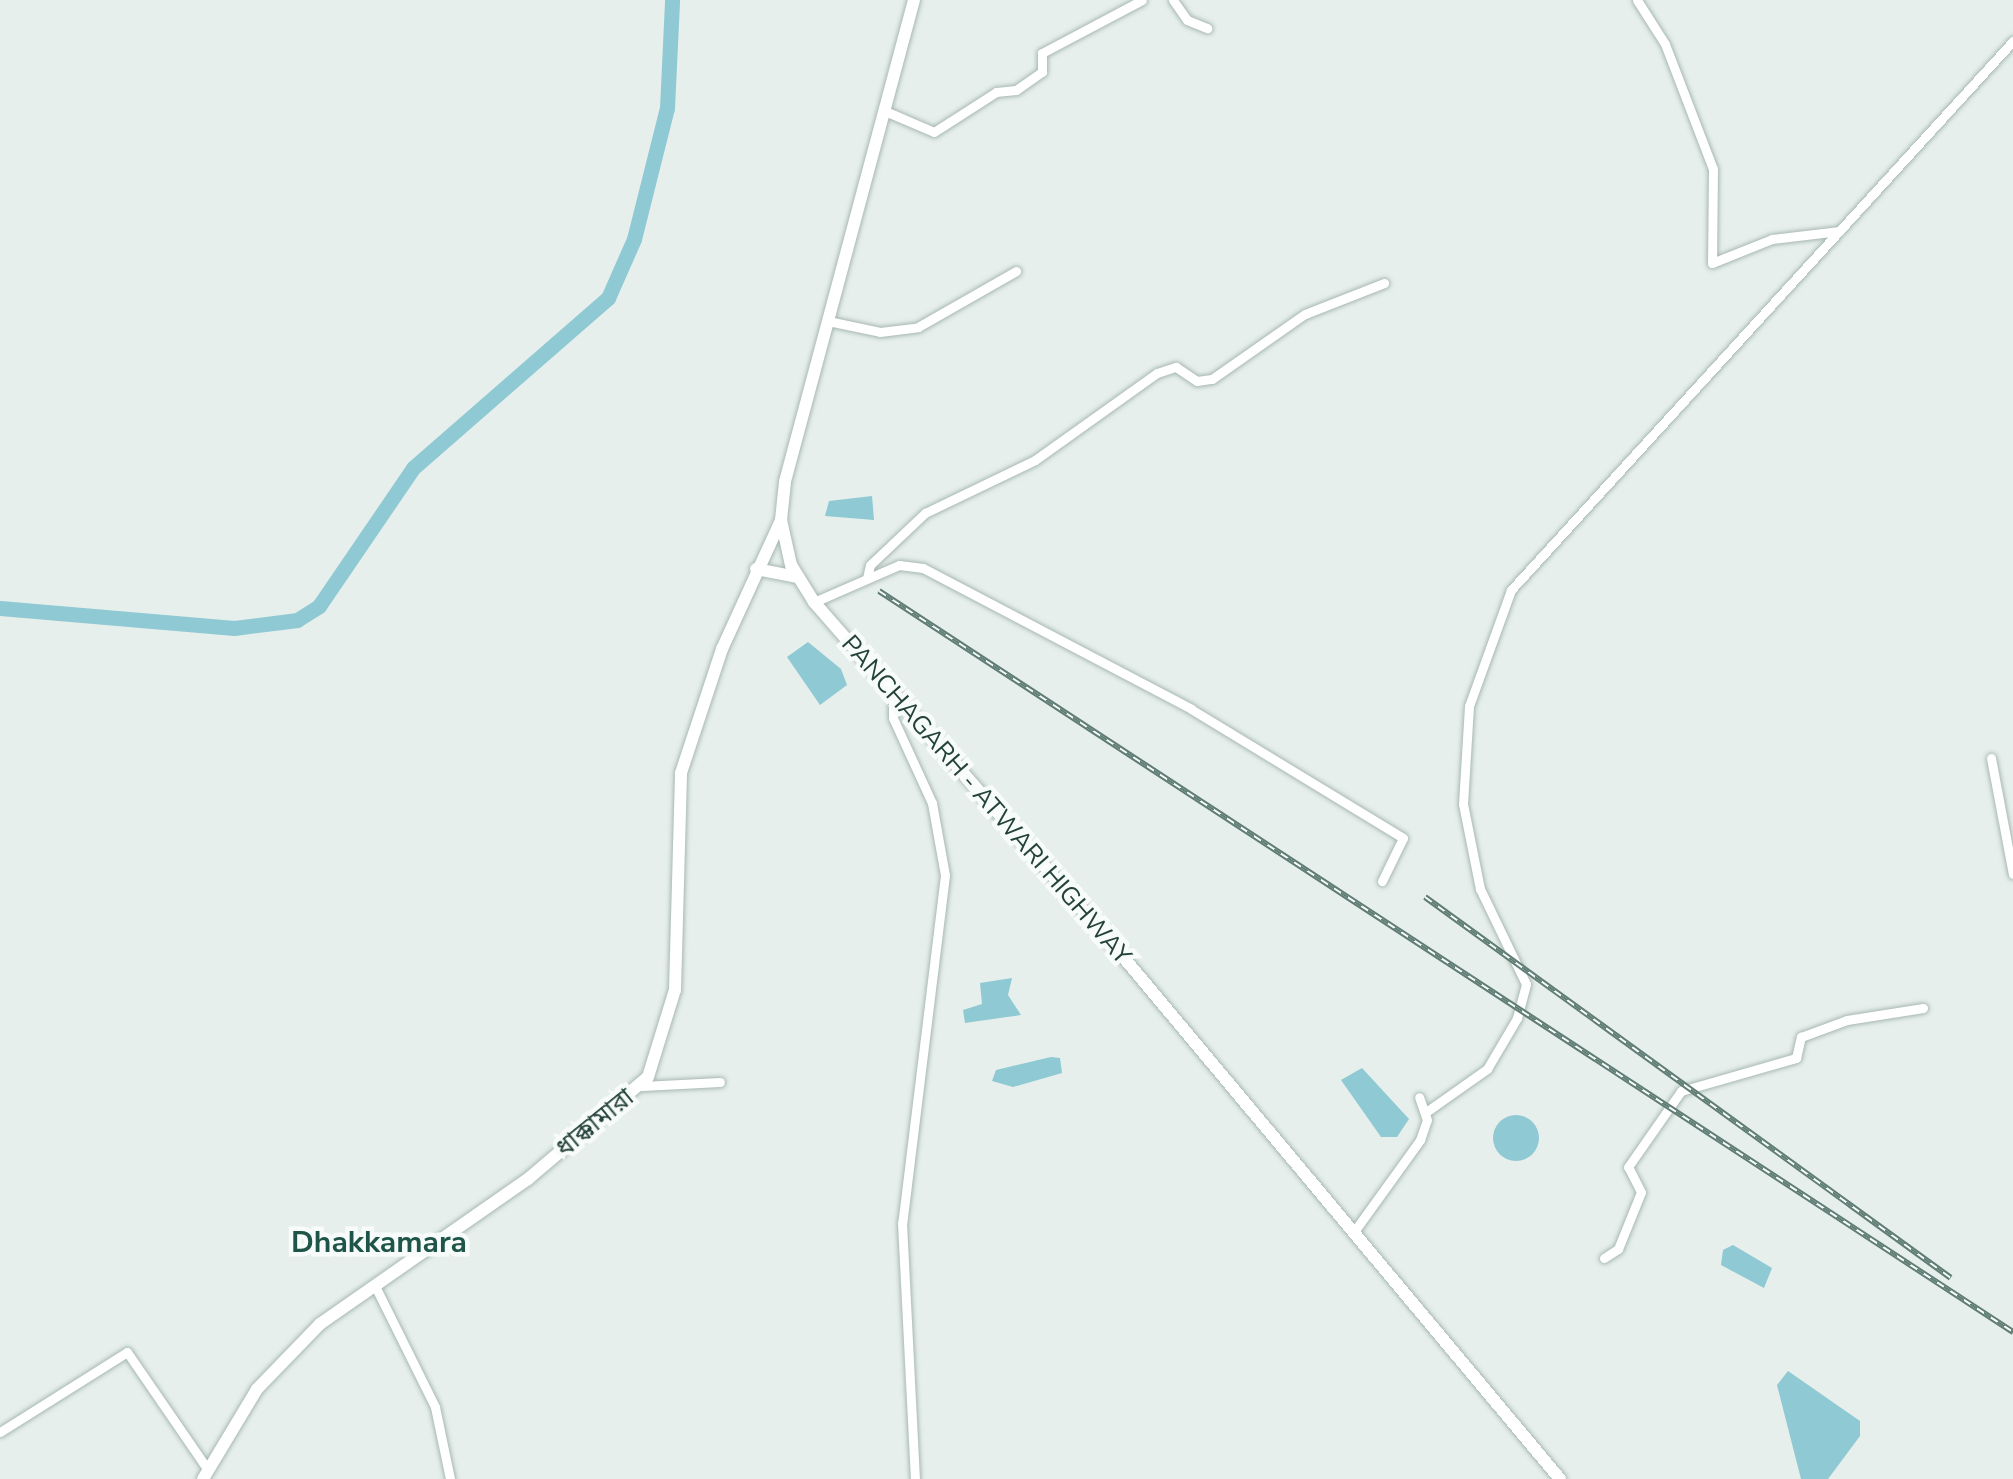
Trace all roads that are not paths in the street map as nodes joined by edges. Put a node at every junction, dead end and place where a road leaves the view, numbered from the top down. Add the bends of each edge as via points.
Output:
1 (914, 0) edge
2 (1142, 0) edge
3 (1174, 0) edge
4 (1637, 0) edge
5 (1207, 28) dead end
6 (2013, 41) edge
7 (884, 111) junction
8 (1840, 231) junction
9 (1016, 271) dead end
10 (1384, 284) dead end
11 (828, 320) junction
12 (781, 520) junction
13 (756, 569) junction
14 (797, 577) junction
15 (867, 578) junction
16 (814, 602) junction
17 (894, 692) junction
18 (1991, 758) dead end
19 (2013, 874) edge
20 (1382, 881) dead end
21 (1924, 1008) dead end
22 (720, 1082) dead end
23 (642, 1086) junction
24 (1419, 1097) dead end
25 (1426, 1112) junction
26 (1353, 1233) junction
27 (1604, 1258) dead end
28 (377, 1290) junction
29 (0, 1432) edge
30 (206, 1474) edge
31 (450, 1479) edge
32 (915, 1479) edge
33 (1560, 1479) edge

1 - 7 main road, PANCHAGARH - ATWARI HIGHWAY
2 - 7 street via 1042,53 1042,72 934,132
3 - 5 street via 1187,20
4 - 8 street via 1664,44 1712,169 1712,263 1772,239
6 - 8 street
7 - 11 main road, PANCHAGARH - ATWARI HIGHWAY
8 - 25 street via 1540,552 1502,606 1469,706 1463,804 1480,890 1526,984 1517,1018 1486,1069
9 - 11 street via 918,327 880,332
10 - 15 street via 1305,314 1212,379 1197,381 1176,367 1157,373 1065,442 925,513 870,565
11 - 12 main road, PANCHAGARH - ATWARI HIGHWAY
12 - 13 main road, ধাক্কামারা
12 - 14 main road, PANCHAGARH - ATWARI HIGHWAY
13 - 14 main road
13 - 23 main road, ধাক্কামারা via 681,773 675,990 660,1052
14 - 16 main road, PANCHAGARH - ATWARI HIGHWAY
15 - 16 street
15 - 20 street via 905,564 923,568 1191,710 1403,838
16 - 17 main road, PANCHAGARH - ATWARI HIGHWAY
17 - 26 main road, PANCHAGARH - ATWARI HIGHWAY
17 - 32 street via 892,718 932,802 945,875 902,1222
18 - 19 street
21 - 27 street via 1847,1020 1801,1037 1796,1058 1683,1090 1628,1167 1641,1192 1618,1250
22 - 23 street
23 - 28 main road, ধাক্কামারা
24 - 25 street
25 - 26 street via 1420,1140
26 - 33 main road, PANCHAGARH - ATWARI HIGHWAY
28 - 30 main road, ধাক্কামারা via 320,1324 278,1366
28 - 31 street via 435,1407
29 - 30 street via 127,1352

